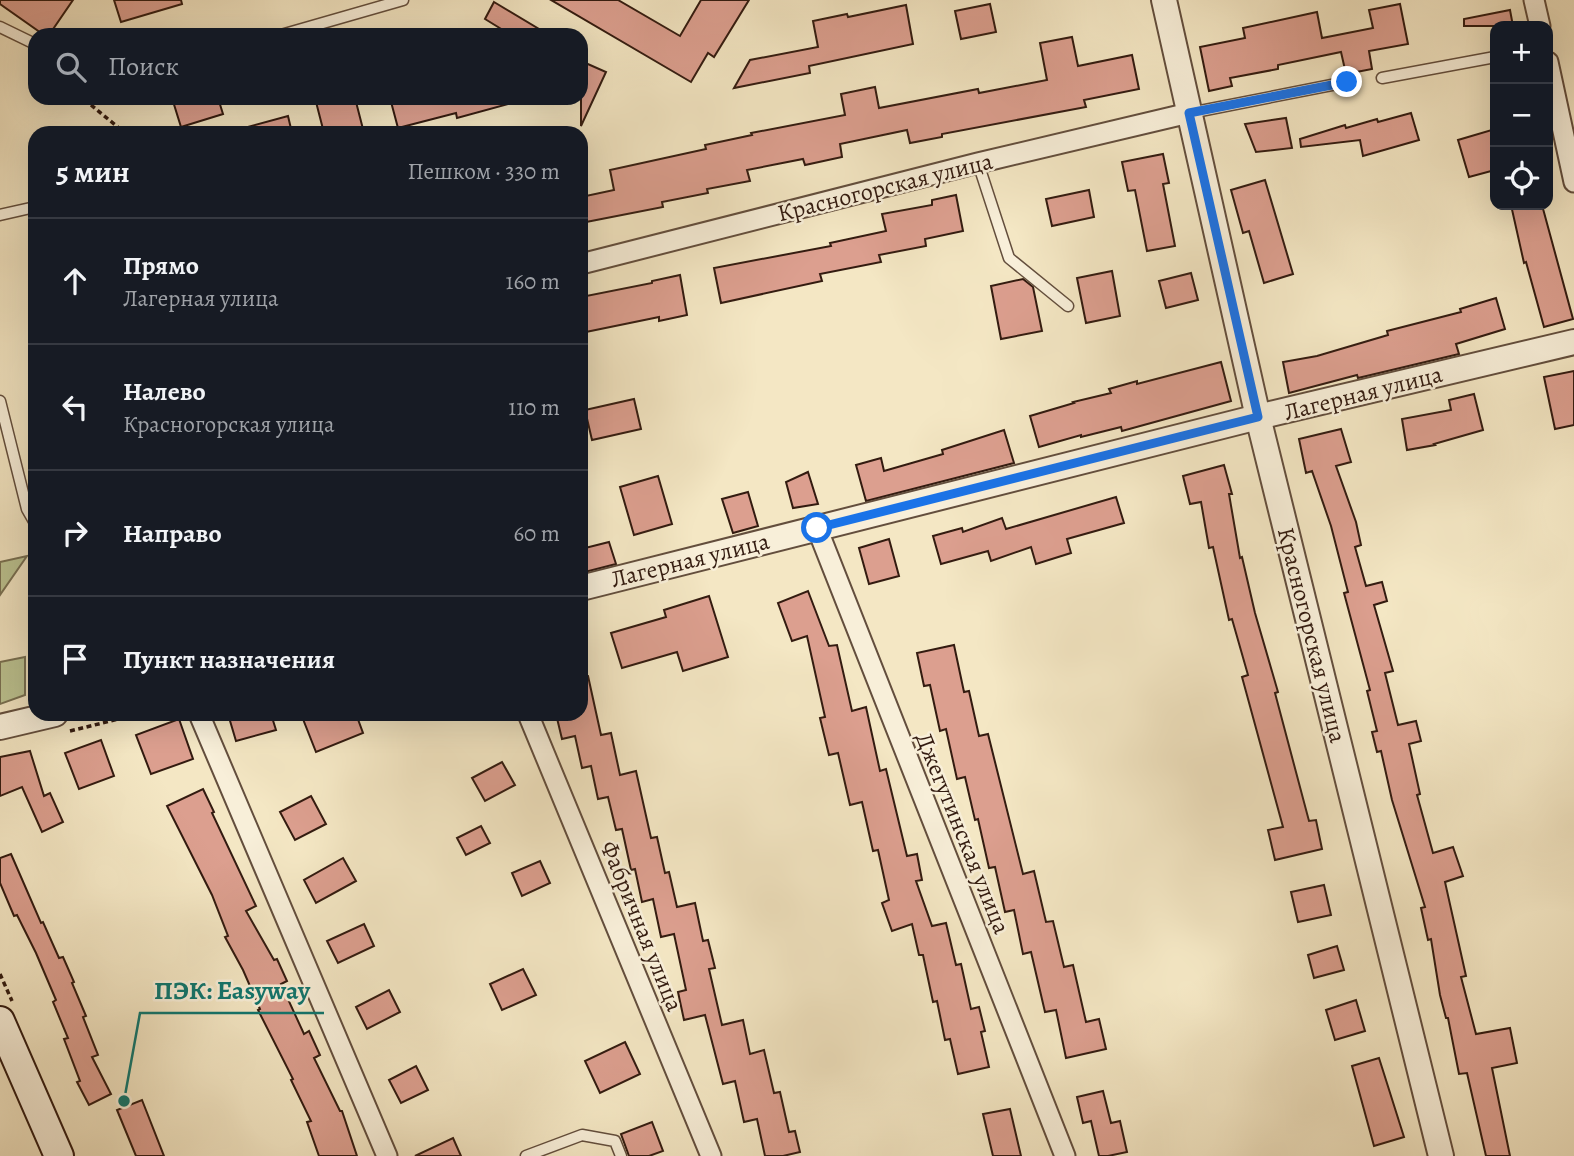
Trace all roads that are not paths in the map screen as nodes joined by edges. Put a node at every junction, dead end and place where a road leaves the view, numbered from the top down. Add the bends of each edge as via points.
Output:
1 (403, 0) edge
2 (1164, 0) edge
3 (1534, 0) edge
4 (1539, 21) edge
5 (0, 27) edge
6 (305, 28) edge
7 (28, 41) edge
8 (1490, 58) edge
9 (1382, 78) dead end
10 (1347, 82) dead end
11 (1553, 84) edge
12 (1189, 113) junction
13 (978, 163) junction
14 (1574, 182) edge
15 (28, 209) edge
16 (0, 215) edge
17 (588, 262) edge
18 (1068, 306) dead end
19 (1574, 342) edge
20 (0, 401) edge
21 (1258, 417) junction
22 (28, 511) edge
23 (817, 528) junction
24 (588, 586) edge
25 (28, 720) edge
26 (202, 721) edge
27 (531, 721) edge
28 (0, 727) edge
29 (0, 1021) edge
30 (59, 1156) edge
31 (387, 1156) edge
32 (526, 1156) edge
33 (621, 1156) edge
34 (711, 1156) edge
35 (1065, 1156) edge
36 (1441, 1156) edge

1 - 6 lane
2 - 12 street, Красногорская улица
3 - 4 street
5 - 7 lane
8 - 9 lane
10 - 12 lane
11 - 14 street
12 - 13 street, Красногорская улица
12 - 21 street, Красногорская улица
13 - 17 street, Красногорская улица
13 - 18 lane via 1009,258
15 - 16 lane
19 - 21 street, Лагерная улица
20 - 22 lane
21 - 23 street, Лагерная улица
21 - 36 street, Красногорская улица
23 - 24 street, Лагерная улица
23 - 35 street, Джегутинская улица
25 - 28 street
26 - 31 street
27 - 34 street, Фабричная улица
29 - 30 main road
32 - 33 lane via 582,1135 615,1140

